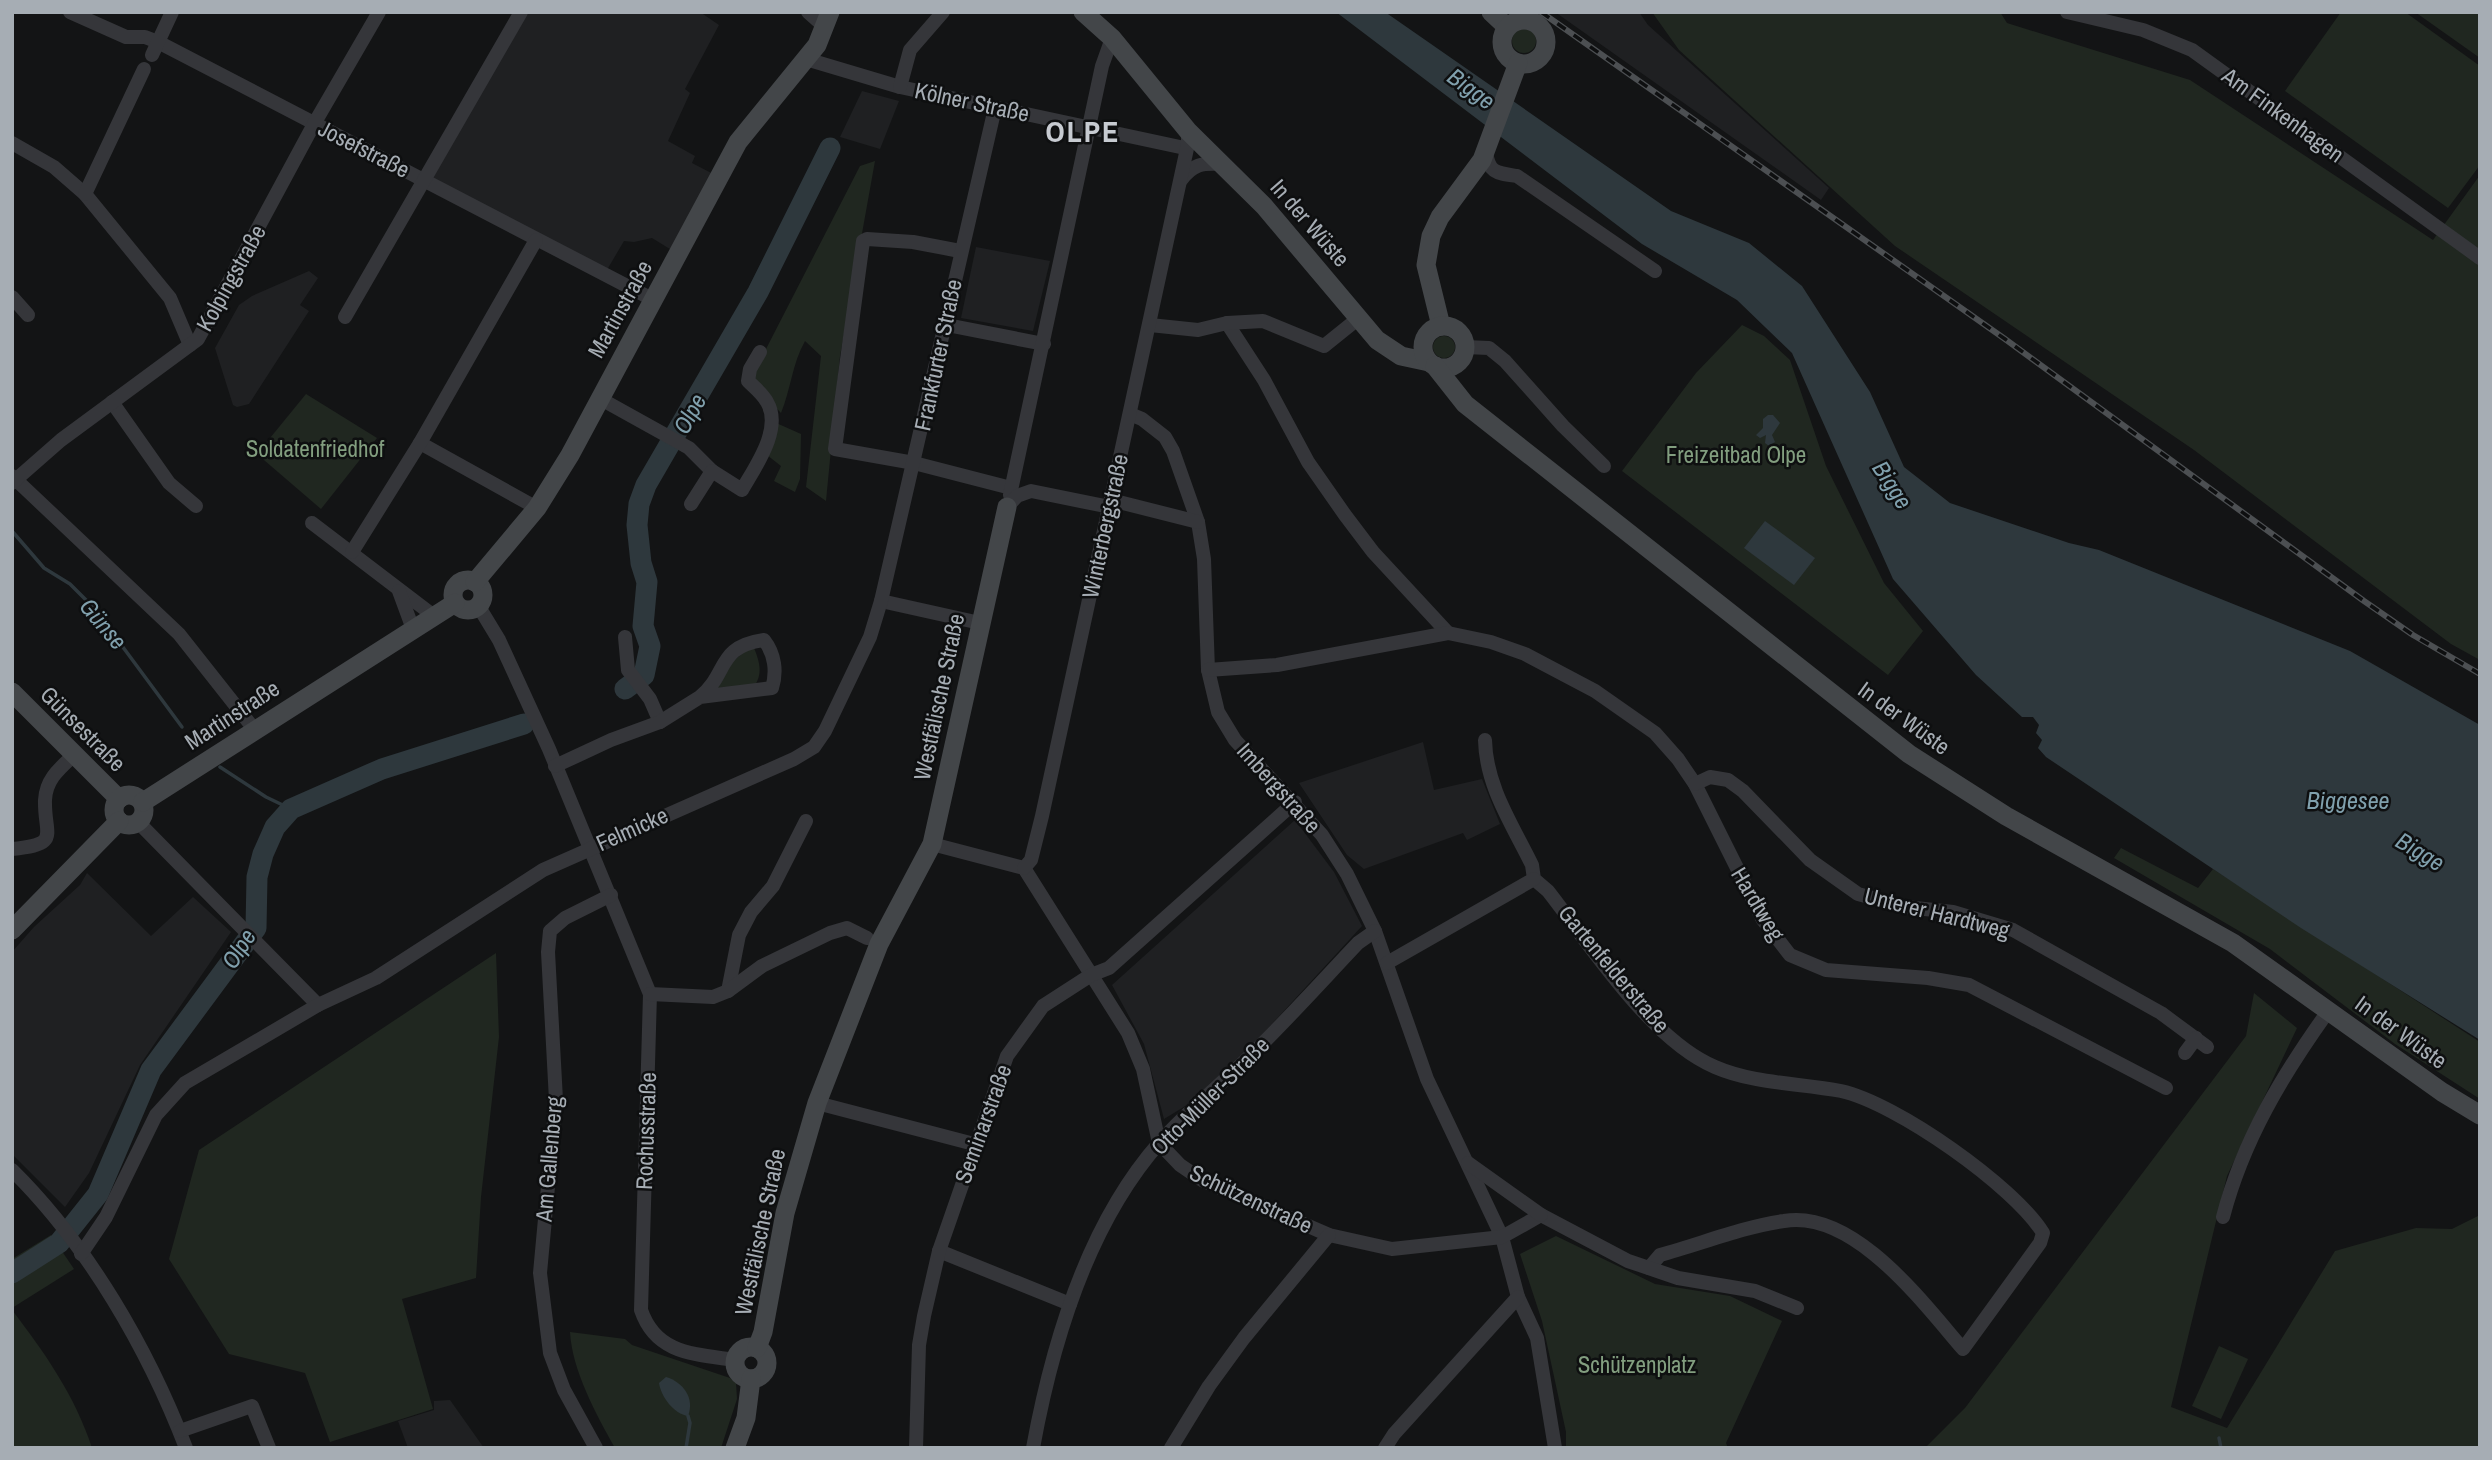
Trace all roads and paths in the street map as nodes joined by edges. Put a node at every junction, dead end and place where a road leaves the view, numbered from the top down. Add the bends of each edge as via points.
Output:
1 (70, 12) edge
2 (172, 12) edge
3 (379, 12) edge
4 (521, 12) edge
5 (808, 12) edge
6 (943, 12) edge
7 (1083, 12) edge
8 (1491, 12) edge
9 (2067, 12) edge
10 (828, 20) edge
11 (1507, 27) junction
12 (1112, 38) junction
13 (155, 48) junction
14 (806, 59) junction
15 (1518, 63) junction
16 (145, 69) dead end
17 (900, 87) junction
18 (995, 108) junction
19 (314, 124) junction
20 (1090, 127) junction
21 (1184, 139) junction
22 (12, 143) edge
23 (1487, 150) junction
24 (1221, 164) junction
25 (424, 180) junction
26 (1180, 181) junction
27 (85, 194) junction
28 (536, 240) junction
29 (960, 251) junction
30 (2480, 258) edge
31 (1655, 271) dead end
32 (12, 297) edge
33 (652, 299) junction
34 (28, 315) dead end
35 (345, 317) dead end
36 (1360, 317) junction
37 (1227, 323) junction
38 (947, 325) junction
39 (1150, 326) junction
40 (1441, 326) junction
41 (1424, 341) junction
42 (1044, 344) junction
43 (190, 345) junction
44 (760, 352) dead end
45 (1462, 354) junction
46 (1432, 364) junction
47 (599, 398) junction
48 (112, 402) junction
49 (1130, 414) junction
50 (1484, 417) junction
51 (420, 443) junction
52 (914, 463) junction
53 (1604, 466) dead end
54 (1016, 469) junction
55 (712, 471) junction
56 (13, 480) edge
57 (1031, 491) junction
58 (1009, 497) junction
59 (1111, 503) junction
60 (691, 504) dead end
61 (196, 506) dead end
62 (537, 508) junction
63 (1198, 522) junction
64 (312, 523) dead end
65 (352, 552) junction
66 (475, 582) junction
67 (398, 589) junction
68 (881, 601) junction
69 (454, 603) junction
70 (479, 607) junction
71 (434, 616) junction
72 (980, 623) junction
73 (413, 629) junction
74 (1453, 633) junction
75 (625, 637) dead end
76 (1208, 670) junction
77 (12, 692) edge
78 (700, 697) junction
79 (660, 722) junction
80 (254, 729) junction
81 (1485, 740) dead end
82 (74, 755) junction
83 (555, 766) junction
84 (1695, 784) junction
85 (119, 799) junction
86 (143, 802) junction
87 (1295, 802) junction
88 (806, 821) dead end
89 (129, 822) junction
90 (932, 844) junction
91 (591, 848) junction
92 (12, 849) edge
93 (1024, 868) junction
94 (1534, 879) junction
95 (611, 895) junction
96 (12, 930) edge
97 (1375, 931) junction
98 (867, 938) dead end
99 (1387, 963) junction
100 (1091, 975) junction
101 (729, 991) junction
102 (650, 994) junction
103 (318, 1005) junction
104 (2329, 1010) junction
105 (2185, 1053) dead end
106 (2166, 1088) dead end
107 (817, 1103) junction
108 (2480, 1115) edge
109 (1160, 1143) junction
110 (974, 1144) junction
111 (1468, 1163) junction
112 (12, 1170) edge
113 (1541, 1215) junction
114 (2223, 1217) dead end
115 (1329, 1235) junction
116 (1502, 1237) junction
117 (77, 1249) junction
118 (939, 1251) junction
119 (1649, 1268) junction
120 (1518, 1297) junction
121 (1070, 1304) junction
122 (1797, 1308) dead end
123 (757, 1348) junction
124 (735, 1360) junction
125 (751, 1379) junction
126 (180, 1431) junction
127 (186, 1448) edge
128 (270, 1448) edge
129 (596, 1448) edge
130 (735, 1448) edge
131 (916, 1448) edge
132 (1033, 1448) edge
133 (1171, 1448) edge
134 (1385, 1448) edge
135 (1555, 1448) edge

1 - 13 street, Josefstraße via 127,37 145,37
2 - 13 street
3 - 19 street, Kolpingstraße
4 - 25 street
5 - 10 street
6 - 17 street via 910,50
7 - 12 street, In der Wüste
8 - 11 street
9 - 30 street, Am Finkenhagen via 2143,30 2192,50
10 - 14 street, Martinstraße
11 - 15 street via 1503,49
11 - 15 street via 1526,20 1544,32 1542,54 1531,62
12 - 20 street, Westfälische Straße
12 - 21 street, In der Wüste
13 - 19 street, Josefstraße
14 - 17 street, Kölner Straße
14 - 33 street, Martinstraße via 738,142
15 - 23 street
16 - 27 street
17 - 18 street, Kölner Straße
18 - 20 street, Kölner Straße
18 - 29 street, Frankfurter Straße
19 - 25 street, Josefstraße
19 - 43 street, Kolpingstraße via 198,339
20 - 21 street, Kölner Straße
20 - 42 street, Westfälische Straße
21 - 24 street, In der Wüste
21 - 26 street, Winterbergstraße via 1188,144
22 - 27 street via 54,167
23 - 31 street via 1493,173 1517,177
23 - 40 street via 1431,236 1426,265
24 - 26 street via 1194,166
24 - 36 street, In der Wüste via 1264,206
25 - 28 street, Josefstraße
25 - 35 street
26 - 39 street, Winterbergstraße
27 - 43 street via 170,298
28 - 33 street, Josefstraße
28 - 51 street
29 - 38 street, Frankfurter Straße
29 - 52 street via 913,242 863,241 835,449
32 - 34 street
33 - 47 street, Martinstraße
36 - 37 street via 1324,346 1263,321
36 - 41 street, In der Wüste via 1390,340
36 - 46 street, In der Wüste via 1389,350
37 - 39 street via 1198,330
37 - 74 street via 1308,462 1345,515 1373,552
38 - 42 street
38 - 52 street, Frankfurter Straße
39 - 49 street, Winterbergstraße
40 - 41 street via 1430,331
40 - 45 street via 1460,334
41 - 46 street via 1424,355
42 - 54 street, Westfälische Straße
43 - 48 street, Kolpingstraße
44 - 55 street via 748,381 768,402 771,424 766,446 743,490
45 - 46 street via 1450,367
45 - 50 street, In der Wüste via 1464,388
45 - 53 street via 1489,348
46 - 50 street, In der Wüste via 1465,404
47 - 55 street via 674,439 700,456
47 - 62 street, Martinstraße
48 - 56 street, Kolpingstraße
48 - 61 street via 169,483
49 - 59 street, Winterbergstraße
49 - 63 street, Imbergstraße via 1164,437 1173,451
50 - 104 street, In der Wüste via 1909,754 2006,816 2233,943
51 - 62 street
51 - 65 street
52 - 58 street
52 - 68 street, Frankfurter Straße
54 - 57 street
54 - 58 street, Westfälische Straße
55 - 60 street
56 - 80 street via 179,634
57 - 58 street
57 - 59 street
58 - 72 street, Westfälische Straße
59 - 63 street
59 - 93 street, Winterbergstraße via 1034,849
62 - 66 street, Martinstraße
63 - 76 street, Imbergstraße
64 - 65 street
65 - 67 street
66 - 69 street via 458,583
66 - 70 street via 484,595
67 - 71 street
67 - 73 street
68 - 72 street
68 - 91 street, Felmicke via 870,637 814,747
69 - 70 street via 468,611
69 - 71 street, Martinstraße
70 - 83 street, Rochusstraße via 499,640
71 - 73 street, Martinstraße
72 - 90 street, Westfälische Straße
73 - 80 street, Martinstraße
74 - 76 street via 1277,665
74 - 84 street, Hardtweg via 1525,654 1595,691 1655,733
75 - 79 street via 628,670 652,702
76 - 87 street, Imbergstraße via 1218,712 1235,740
77 - 82 street, Günsestraße
78 - 78 street via 772,688 771,648 764,640 730,652
78 - 79 street
79 - 83 street
80 - 86 street, Martinstraße
81 - 94 street, Gartenfelderstraße via 1493,786 1532,865
82 - 85 street, Günsestraße
82 - 92 street via 53,774 47,790 49,830 44,841
83 - 91 street, Rochusstraße
84 - 105 street, Unterer Hardtweg via 1710,777 1728,780 1810,860 1858,894 1906,907 1953,912 2012,930 2161,1013 2201,1042
84 - 106 street, Hardtweg via 1763,920 1790,955 1826,970 1969,985
85 - 86 street via 131,795
85 - 89 street via 114,810
86 - 89 street via 144,815
87 - 97 street, Imbergstraße via 1338,859
87 - 100 street, Seminarstraße via 1109,968
88 - 101 street via 773,886 739,935
89 - 96 street
89 - 103 street
90 - 93 street
90 - 107 street, Westfälische Straße via 879,944
91 - 95 street, Rochusstraße
91 - 103 street, Felmicke via 543,870 376,978
93 - 100 street
94 - 99 street
94 - 119 street, Gartenfelderstraße via 1657,1026 1691,1053 1740,1075 1843,1091 1900,1113 1983,1173 2043,1233 1963,1349 1899,1276 1830,1226 1786,1220 1660,1255
95 - 102 street, Rochusstraße
95 - 129 street, Am Gallenberg via 565,918 550,931 548,952 556,1100 540,1273 545,1325 564,1390
97 - 99 street, Imbergstraße
97 - 109 street, Otto-Müller-Straße
98 - 101 street via 847,928 830,933 762,966
99 - 111 street, Imbergstraße via 1427,1079
100 - 109 street via 1128,1033 1143,1069
100 - 110 street, Seminarstraße via 1043,1006 1007,1056
101 - 102 street via 713,997
102 - 124 street, Rochusstraße via 641,1310 659,1342
103 - 117 street, Felmicke via 173,1094 152,1123 91,1243
104 - 108 street, In der Wüste
104 - 114 street, In der Wüste via 2287,1069 2262,1117 2244,1153
107 - 110 street
107 - 123 street, Westfälische Straße via 785,1213 764,1332
109 - 115 street, Schützenstraße via 1168,1155 1202,1180
109 - 121 street, Otto-Müller-Straße via 1119,1201
110 - 118 street, Seminarstraße
111 - 113 street, Imbergstraße
111 - 116 street, Imbergstraße
112 - 117 street
113 - 116 street
113 - 119 street, Imbergstraße
115 - 116 street, Schützenstraße via 1392,1249
115 - 133 street via 1244,1338
116 - 120 street, Imbergstraße
117 - 126 street via 140,1343
118 - 121 street
118 - 131 street, Seminarstraße via 919,1345
119 - 122 street, Imbergstraße via 1678,1278 1755,1291
120 - 134 street
120 - 135 street, Imbergstraße via 1537,1338
121 - 132 street, Otto-Müller-Straße via 1049,1368
123 - 124 street via 741,1349
123 - 125 street via 766,1357 766,1367
124 - 125 street via 739,1374
125 - 130 street via 746,1418
126 - 127 street
126 - 128 street via 252,1406

